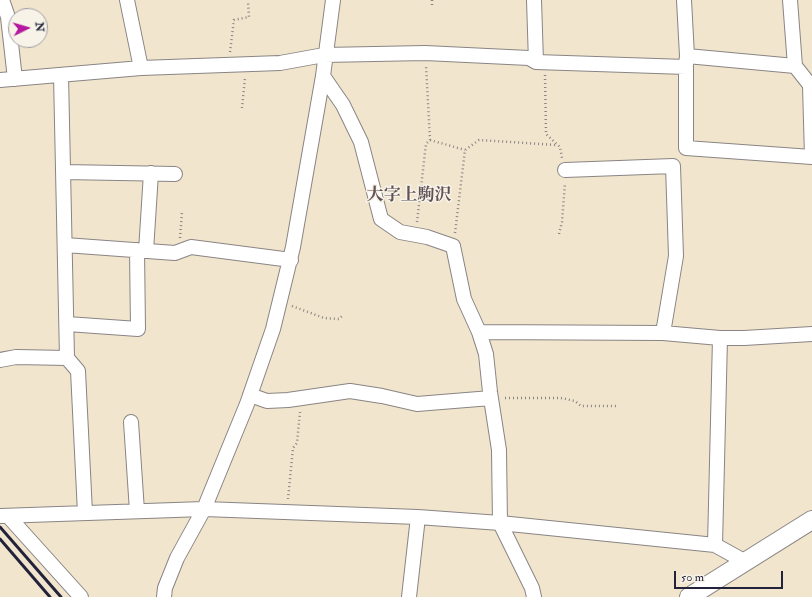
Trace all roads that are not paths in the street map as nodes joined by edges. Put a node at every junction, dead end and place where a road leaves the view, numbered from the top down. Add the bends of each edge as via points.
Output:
1 (2, 0) edge
2 (127, 0) edge
3 (333, 0) edge
4 (534, 0) edge
5 (684, 0) edge
6 (790, 0) edge
7 (324, 55) junction
8 (536, 62) junction
9 (687, 62) junction
10 (795, 66) junction
11 (141, 68) junction
12 (61, 75) junction
13 (323, 76) junction
14 (15, 79) junction
15 (0, 80) edge
16 (686, 148) junction
17 (812, 158) edge
18 (674, 166) junction
19 (564, 170) road end
20 (63, 172) junction
21 (151, 173) junction
22 (175, 174) dead end
23 (65, 245) junction
24 (142, 251) junction
25 (290, 260) junction
26 (67, 324) junction
27 (479, 332) junction
28 (663, 333) junction
29 (812, 334) edge
30 (720, 338) junction
31 (67, 358) junction
32 (0, 360) edge
33 (250, 395) junction
34 (490, 398) junction
35 (131, 422) dead end
36 (204, 509) junction
37 (137, 511) junction
38 (85, 513) junction
39 (4, 516) edge
40 (418, 517) junction
41 (812, 520) edge
42 (500, 523) junction
43 (715, 545) junction
44 (744, 561) junction
45 (81, 597) edge
46 (164, 597) edge
47 (409, 597) edge
48 (534, 597) edge
49 (689, 597) edge

1 - 14 street via 8,17
2 - 11 street
3 - 7 street
4 - 8 street
5 - 9 street
6 - 10 street
7 - 8 street via 425,53 529,58
7 - 11 street via 280,63
7 - 13 street
8 - 9 street
9 - 10 street
9 - 16 street
10 - 17 street via 810,85
11 - 12 street
12 - 14 street
12 - 20 street
13 - 25 street
13 - 27 street via 343,105 361,142 381,219 400,232 427,236 453,246 464,298
14 - 15 street
16 - 17 street
16 - 18 street
18 - 19 street
18 - 28 street via 676,256
20 - 21 street
20 - 23 street
21 - 22 street
21 - 24 street
23 - 24 street
23 - 26 street
24 - 25 street via 175,253 191,247
24 - 26 street via 138,329
25 - 33 street via 273,329
26 - 31 street
27 - 28 street
27 - 34 street via 486,354
28 - 30 street
29 - 30 street
30 - 43 street
31 - 32 street via 16,357
31 - 38 street via 78,371
33 - 34 street via 267,401 350,391 417,404
33 - 36 street
34 - 42 street via 499,450
35 - 37 street
36 - 37 street
36 - 40 street
36 - 46 street via 177,558
37 - 38 street
38 - 39 street
39 - 45 street
40 - 42 street
40 - 47 street
41 - 44 main road
42 - 43 street
42 - 48 street
43 - 44 street
44 - 49 main road

